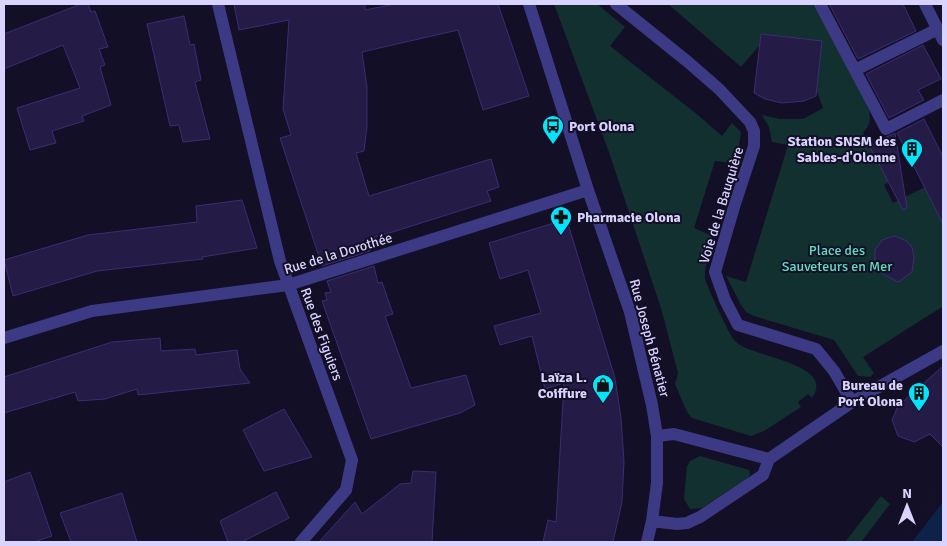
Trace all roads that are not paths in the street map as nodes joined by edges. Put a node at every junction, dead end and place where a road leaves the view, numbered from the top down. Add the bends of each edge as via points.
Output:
1 (218, 4) edge
2 (529, 4) edge
3 (616, 4) edge
4 (820, 4) edge
5 (925, 4) edge
6 (941, 34) edge
7 (855, 70) junction
8 (943, 100) edge
9 (588, 190) junction
10 (288, 285) junction
11 (4, 338) edge
12 (943, 351) edge
13 (852, 402) junction
14 (657, 436) junction
15 (769, 459) junction
16 (652, 521) junction
17 (302, 542) edge
18 (647, 542) edge

1 - 10 street, Rue des Figuiers
2 - 9 street, Rue Joseph Bénatier
3 - 13 street, Voie de la Bauquière via 719,90 754,130 754,146 715,272 738,325 816,349 834,370
4 - 7 street
5 - 6 street
6 - 7 street
7 - 8 street via 886,129
9 - 10 street, Rue de la Dorothée
9 - 14 street, Rue Joseph Bénatier via 630,312
10 - 11 street, Rue de la Dorothée via 92,311
10 - 17 street, Rue des Figuiers via 352,460 346,490
12 - 13 street
13 - 15 street
14 - 15 street via 674,434
14 - 16 street, Rue Joseph Bénatier via 657,483
15 - 16 street via 763,475 700,517 677,524
16 - 18 street, Rue Joseph Bénatier

